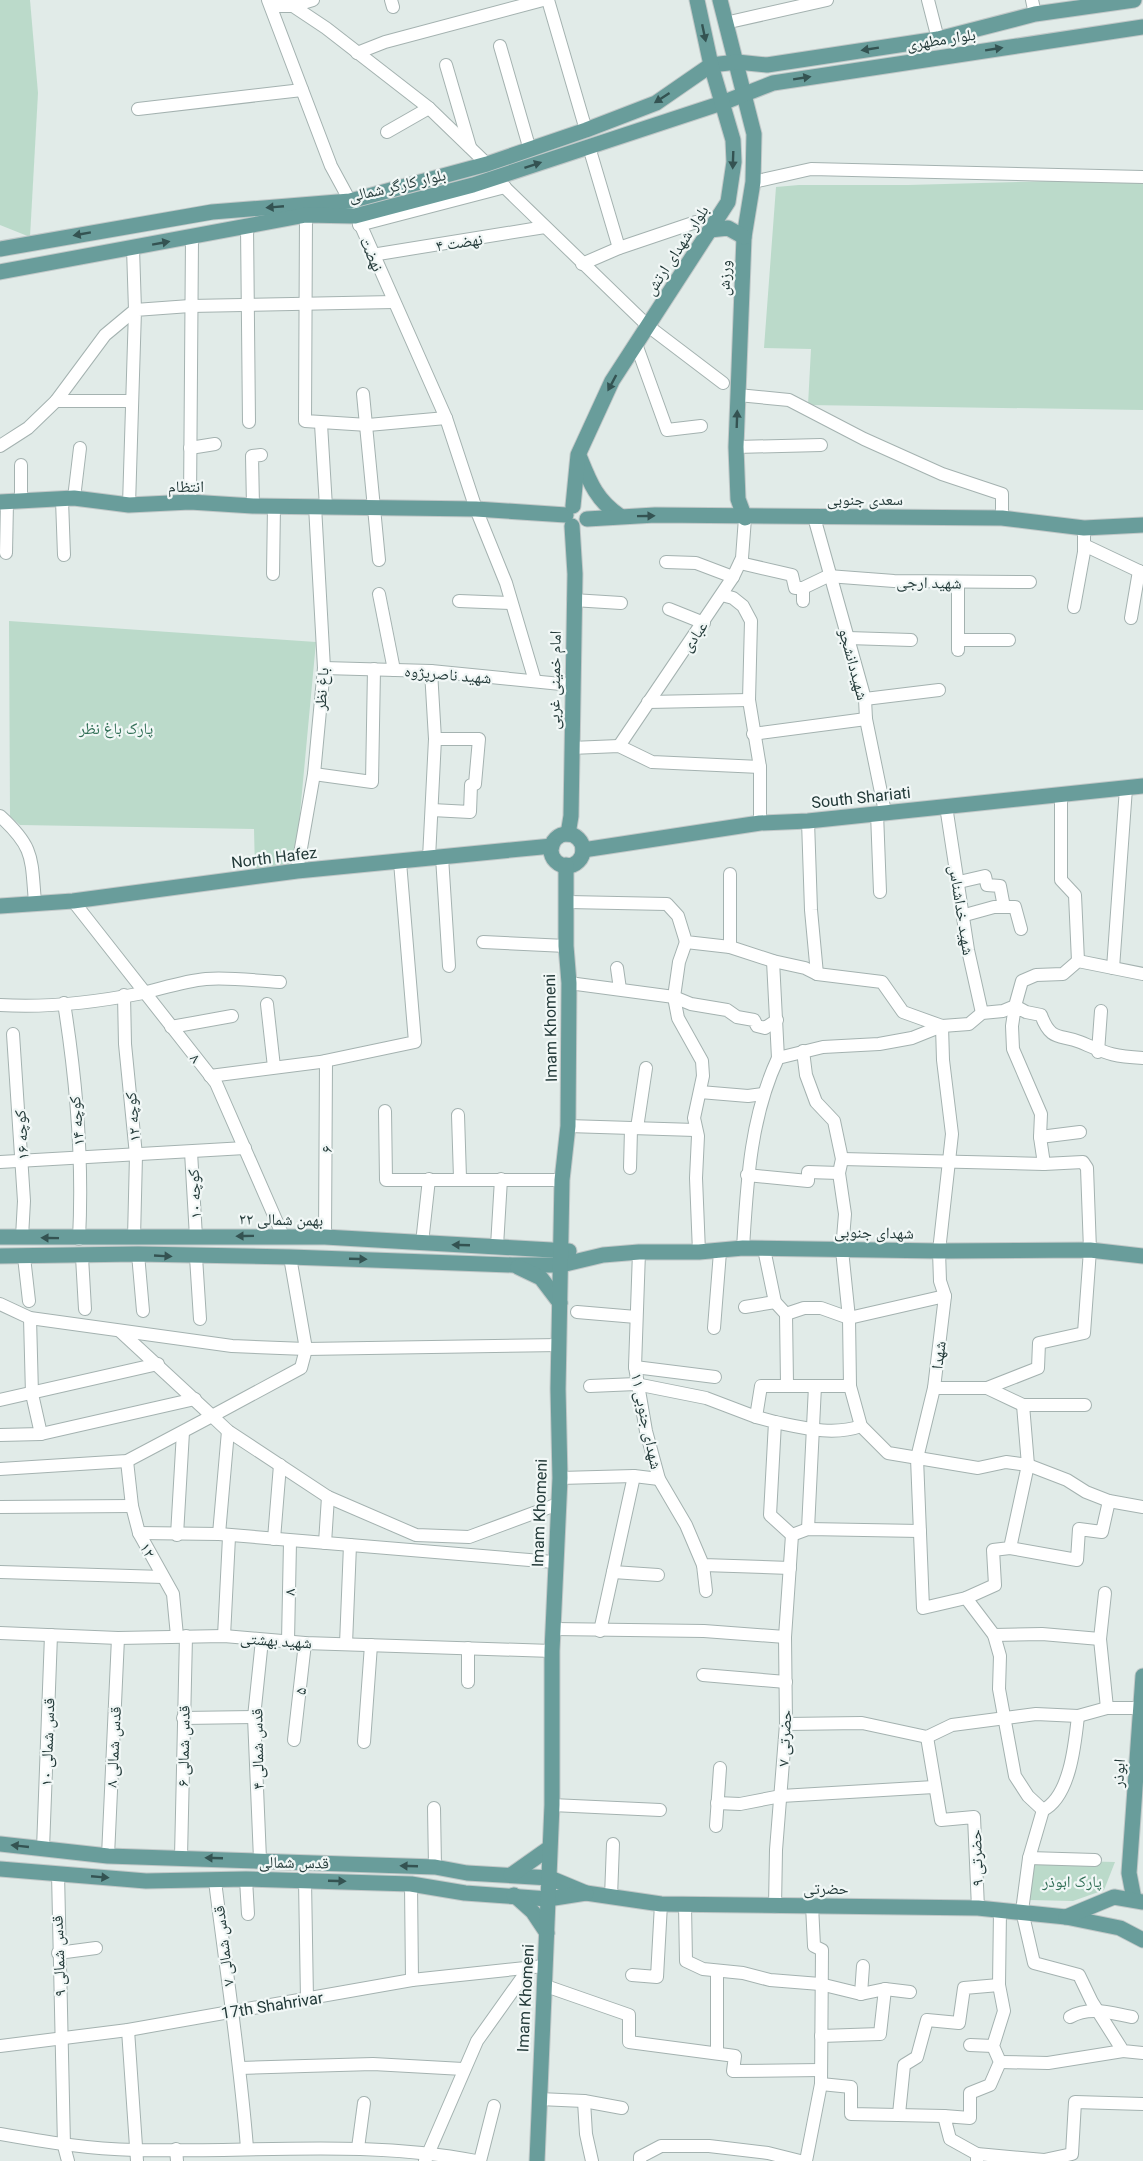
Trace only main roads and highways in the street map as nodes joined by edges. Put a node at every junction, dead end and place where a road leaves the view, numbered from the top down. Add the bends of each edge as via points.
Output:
1 (697, 0) edge
2 (720, 0) edge
3 (1134, 0) edge
4 (1034, 7) edge
5 (1143, 27) edge
6 (737, 62) junction
7 (711, 65) junction
8 (746, 95) junction
9 (723, 103) junction
10 (728, 202) junction
11 (748, 210) junction
12 (703, 226) junction
13 (744, 237) junction
14 (0, 249) edge
15 (0, 273) edge
16 (578, 455) junction
17 (738, 499) junction
18 (10, 502) edge
19 (570, 516) junction
20 (620, 516) junction
21 (718, 516) junction
22 (746, 518) junction
23 (1143, 525) edge
24 (1143, 786) edge
25 (568, 834) junction
26 (552, 846) junction
27 (583, 850) junction
28 (566, 866) junction
29 (0, 906) edge
30 (0, 1237) edge
31 (0, 1256) edge
32 (1143, 1256) edge
33 (561, 1258) junction
34 (513, 1265) junction
35 (560, 1304) junction
36 (1143, 1676) edge
37 (0, 1844) edge
38 (1137, 1845) edge
39 (548, 1849) junction
40 (0, 1869) edge
41 (1129, 1873) junction
42 (511, 1875) junction
43 (550, 1878) junction
44 (586, 1893) junction
45 (513, 1895) junction
46 (1113, 1897) junction
47 (549, 1899) junction
48 (1139, 1901) edge
49 (1066, 1917) junction
50 (1120, 1928) junction
51 (547, 1933) junction
52 (1143, 1941) edge
53 (537, 2161) edge

1 -> 7 main road, بلوار شهدای ارتش
2 - 6 main road
3 - 4 main road, بلوار مطهری
4 -> 6 main road, بلوار مطهری via 938,39 767,65
8 -> 5 main road, بلوار مطهری via 773,83
6 - 7 main road, بلوار مطهری
6 - 8 main road, ورزش
7 - 9 main road, بلوار شهدای ارتش
7 -> 14 main road, بلوار کارگر شمالی via 656,103 586,130 487,165 350,201 212,212
8 - 9 main road, بلوار مطهری
8 - 11 main road, ورزش via 754,134
9 -> 10 main road, بلوار شهدای ارتش via 733,140
15 -> 9 main road, بلوار کارگر شمالی via 306,215 357,221 500,182 589,147
10 - 11 main road via 733,218 741,218
10 - 12 main road, بلوار شهدای ارتش
11 - 13 main road, ورزش
12 - 13 main road via 728,228
12 -> 16 main road, بلوار شهدای ارتش via 648,326 612,381
17 -> 13 main road, ورزش via 736,447
16 - 19 main road, بلوار شهدای ارتش
16 - 20 main road via 592,490 605,507
17 - 21 main road
17 - 22 main road, ورزش
18 - 19 main road, انتظام via 68,499 129,505 190,502 476,509
19 - 20 main road, سعدی جنوبی via 582,526 587,519
19 - 25 main road, امام خمینی غربی via 575,574
20 -> 21 main road, سعدی جنوبی
21 - 22 main road, سعدی جنوبی
22 - 23 main road, سعدی جنوبی via 1002,518 1084,528
24 - 27 main road, South Shariati via 760,823
25 - 26 main road via 559,836
25 - 27 main road via 580,840
26 - 28 main road via 555,860
26 - 29 main road, North Hafez
27 - 28 main road via 578,861
28 - 33 main road, Imam Khomeni via 568,1126 562,1180
33 -> 30 main road, ۲۲ بهمن شمالی via 497,1246 325,1237
31 -> 34 main road via 138,1254
32 - 33 main road, شهدای جنوبی via 1090,1250 743,1248
33 - 34 main road
33 - 35 main road, Imam Khomeni
34 - 35 main road via 541,1278
35 - 39 main road, Imam Khomeni via 560,1478 554,1562 552,1805
36 - 38 main road, ابوذر
42 -> 37 main road, قدس شمالی via 435,1867 108,1856
38 - 41 main road, ابوذر
39 - 42 main road
39 - 43 main road, Imam Khomeni
40 -> 45 main road, قدس شمالی via 146,1881 411,1884 465,1893
41 - 46 main road
41 - 48 main road
42 - 43 main road, قدس شمالی
43 - 44 main road, قدس شمالی
43 - 47 main road, Imam Khomeni
44 - 47 main road, قدس شمالی
44 - 49 main road, حضرتی via 661,1904 978,1908
45 - 47 main road, قدس شمالی
45 - 51 main road via 533,1912
46 - 48 main road
46 - 49 main road
46 - 50 main road via 1110,1914
47 - 51 main road, Imam Khomeni
49 - 50 main road, حضرتی
50 - 52 main road, حضرتی
51 - 53 main road, Imam Khomeni via 536,1967 543,1985

